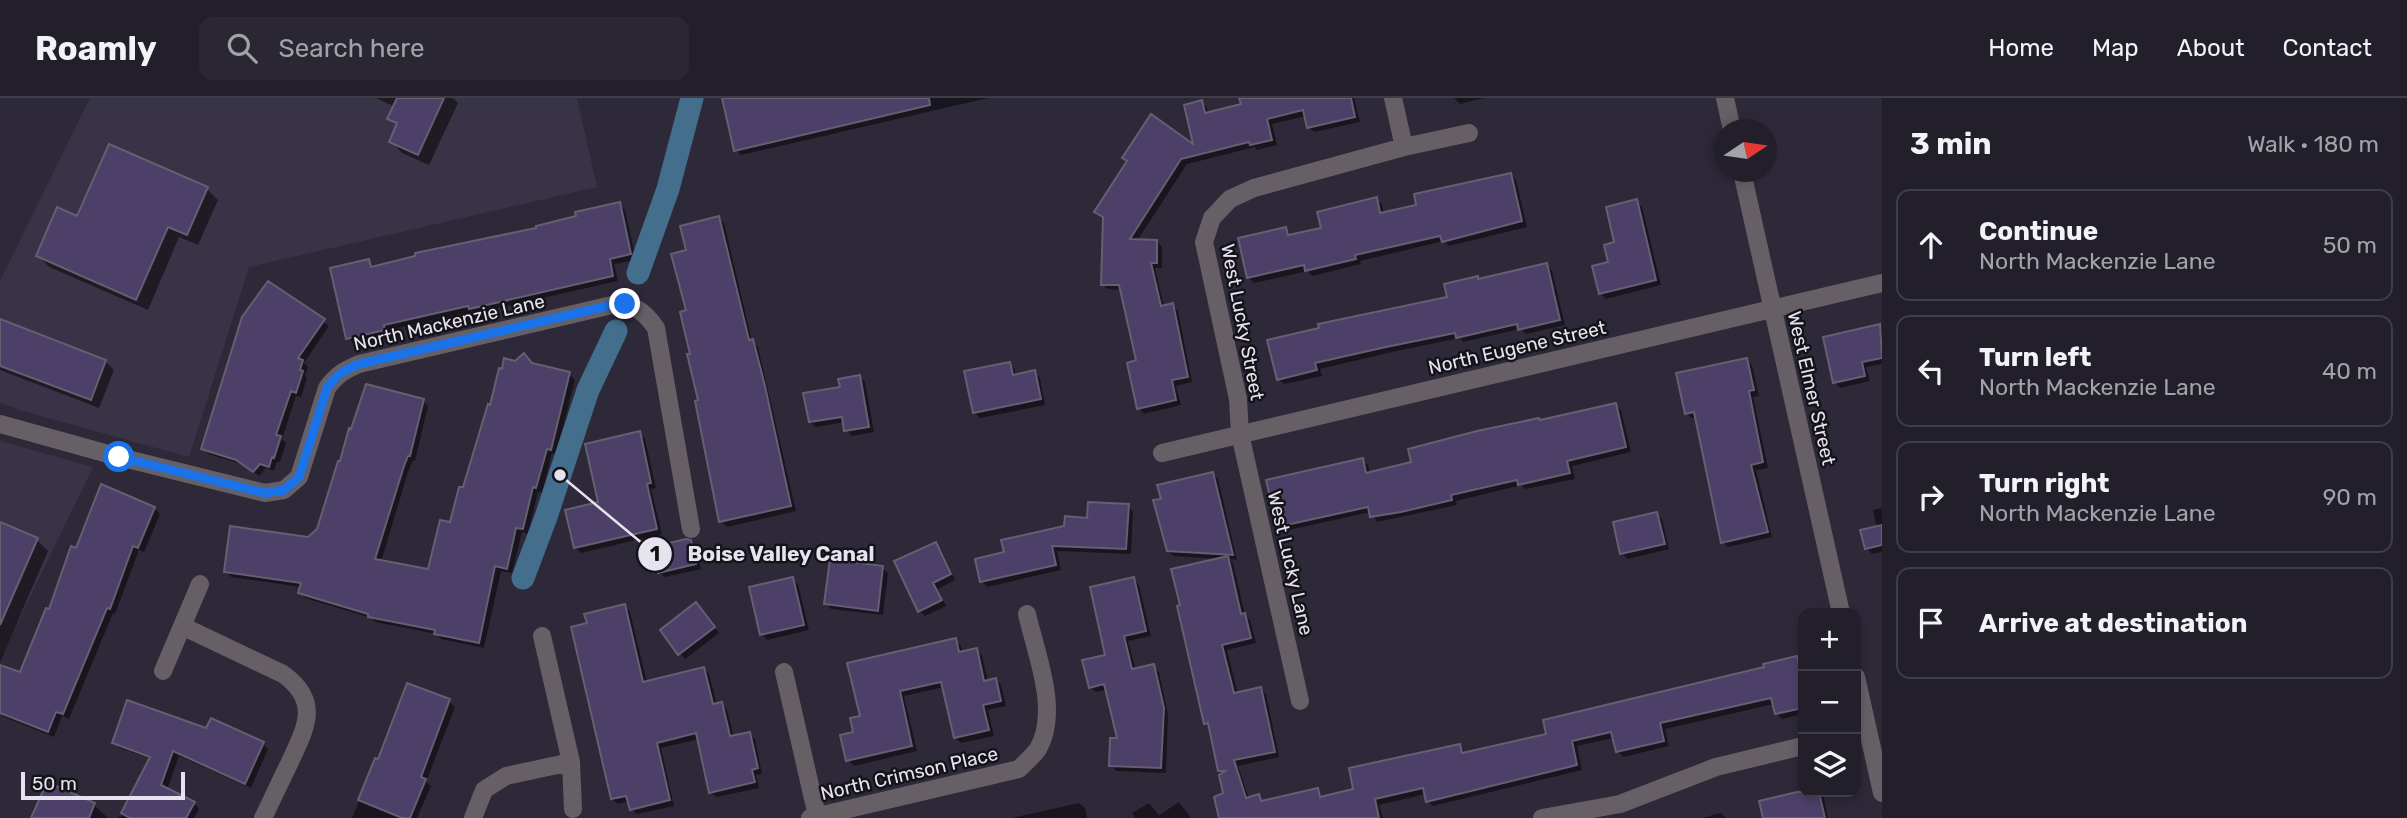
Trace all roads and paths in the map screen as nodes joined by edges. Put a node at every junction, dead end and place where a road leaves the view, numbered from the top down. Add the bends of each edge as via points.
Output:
1 (1394, 98) edge
2 (1725, 98) edge
3 (1730, 119) edge
4 (1469, 133) dead end
5 (1405, 147) junction
6 (1744, 182) edge
7 (1882, 283) edge
8 (1773, 308) junction
9 (0, 424) edge
10 (1240, 434) junction
11 (1162, 453) dead end
12 (691, 528) dead end
13 (200, 583) dead end
14 (1841, 608) edge
15 (1027, 614) dead end
16 (183, 626) junction
17 (542, 636) dead end
18 (163, 671) dead end
19 (784, 672) dead end
20 (1300, 701) dead end
21 (1862, 732) edge
22 (1798, 747) edge
23 (571, 762) junction
24 (1882, 793) edge
25 (573, 809) dead end
26 (1570, 815) edge
27 (814, 817) edge
28 (263, 818) edge
29 (473, 818) edge
30 (1542, 818) edge

1 - 5 street
2 - 3 street
4 - 5 street
5 - 10 street, West Lucky Street via 1254,188 1230,199 1212,218 1204,242 1238,400
6 - 8 street, West Elmer Street
7 - 8 street, North Eugene Street
8 - 10 street, North Eugene Street
8 - 14 street, West Elmer Street
9 - 12 street, North Mackenzie Lane via 275,492 299,477 327,388 347,369 625,304 637,307 656,328
10 - 11 street, North Eugene Street
10 - 20 street, West Lucky Lane
13 - 16 street
15 - 27 street, North Crimson Place via 1047,700 1047,726 1037,750 1018,769
16 - 18 street
16 - 28 street via 283,674 304,695 307,722
17 - 23 street
19 - 27 street
21 - 24 street
22 - 26 street via 1716,767 1620,804
23 - 25 street
23 - 29 street via 506,776 484,790
26 - 30 street

